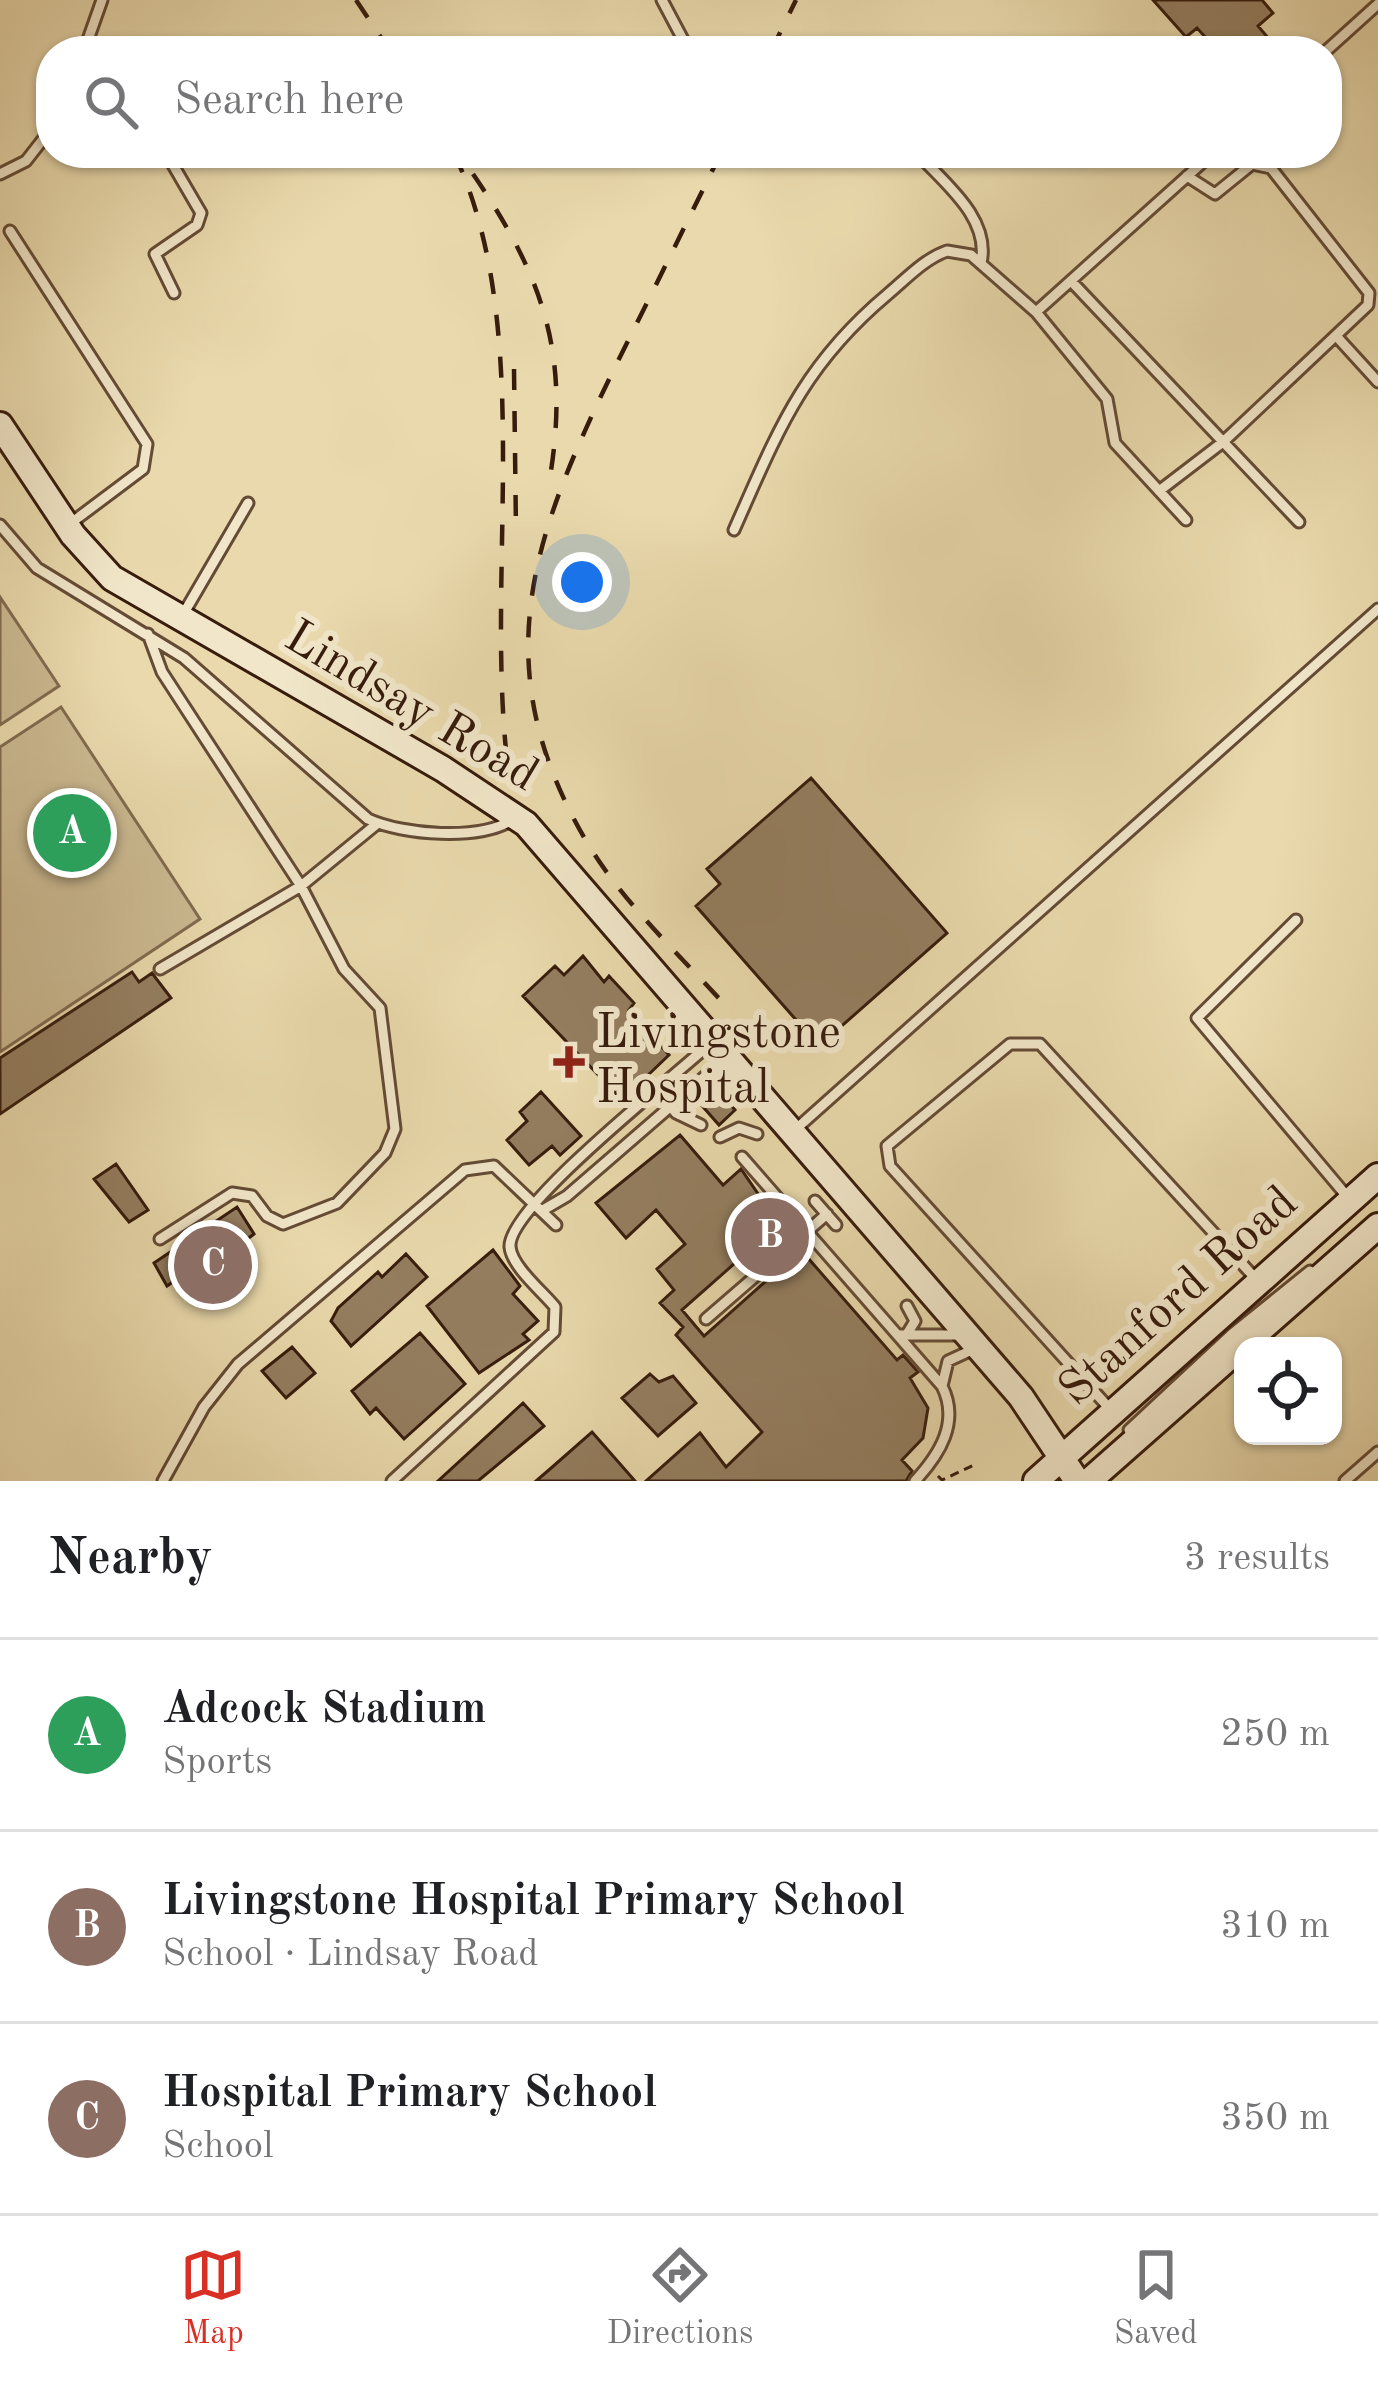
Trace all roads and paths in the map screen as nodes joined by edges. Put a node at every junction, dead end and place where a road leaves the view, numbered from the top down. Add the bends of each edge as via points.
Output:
1 (102, 0) edge
2 (662, 0) edge
3 (1378, 4) edge
4 (90, 36) edge
5 (681, 36) edge
6 (1342, 37) edge
7 (36, 148) edge
8 (175, 168) edge
9 (930, 168) edge
10 (1196, 168) edge
11 (1247, 168) edge
12 (1271, 168) edge
13 (0, 174) edge
14 (1187, 176) junction
15 (10, 230) dead end
16 (981, 263) junction
17 (1071, 281) junction
18 (174, 293) dead end
19 (1036, 312) junction
20 (1338, 338) junction
21 (1378, 382) edge
22 (0, 424) edge
23 (1223, 442) junction
24 (1159, 491) junction
25 (248, 503) dead end
26 (1186, 520) dead end
27 (1299, 522) dead end
28 (0, 525) edge
29 (67, 526) junction
30 (734, 530) dead end
31 (1378, 609) edge
32 (181, 618) junction
33 (148, 634) junction
34 (517, 817) junction
35 (378, 824) junction
36 (302, 886) junction
37 (1296, 920) dead end
38 (160, 969) dead end
39 (720, 1049) junction
40 (659, 1091) junction
41 (670, 1107) junction
42 (701, 1125) dead end
43 (792, 1132) junction
44 (757, 1134) dead end
45 (720, 1138) dead end
46 (742, 1157) dead end
47 (1378, 1176) edge
48 (1378, 1190) edge
49 (815, 1201) dead end
50 (1350, 1201) junction
51 (540, 1207) junction
52 (1378, 1213) edge
53 (826, 1214) junction
54 (556, 1225) dead end
55 (836, 1225) dead end
56 (1378, 1226) edge
57 (808, 1231) junction
58 (160, 1239) dead end
59 (1259, 1282) junction
60 (907, 1306) dead end
61 (706, 1319) dead end
62 (903, 1334) junction
63 (973, 1341) junction
64 (942, 1386) junction
65 (1113, 1412) junction
66 (1378, 1452) edge
67 (974, 1465) dead end
68 (927, 1468) junction
69 (1072, 1475) edge
70 (163, 1481) edge
71 (392, 1481) edge
72 (915, 1481) edge
73 (1036, 1481) edge
74 (1345, 1481) edge

1 - 4 lane
2 - 5 lane
3 - 6 lane
7 - 13 lane
8 - 18 lane via 201,213 155,254
9 - 16 lane via 982,233
10 - 14 lane
11 - 14 lane via 1215,194
12 - 20 lane via 1370,293 1363,316
14 - 17 lane
15 - 29 lane via 148,445 143,469
16 - 19 lane
16 - 30 lane via 961,252 938,255 837,339 793,397
17 - 19 lane
17 - 23 lane
19 - 24 lane via 1107,399 1115,443
20 - 21 lane
20 - 23 lane
22 - 29 street, Lindsay Road
23 - 24 lane
23 - 27 lane
24 - 26 lane
25 - 32 lane
28 - 33 lane via 38,568
29 - 32 street, Lindsay Road via 112,578
31 - 43 lane
32 - 34 street, Lindsay Road
33 - 35 lane
33 - 36 lane via 162,672
34 - 35 lane via 484,831
34 - 39 street, Lindsay Road
35 - 36 lane
36 - 38 lane
36 - 58 lane via 344,969 380,1008 393,1138 337,1203 317,1214 283,1224 252,1196 232,1193
37 - 50 lane via 1197,1018
39 - 40 lane
39 - 41 lane
39 - 43 street, Lindsay Road
40 - 41 lane
40 - 51 lane via 576,1160
41 - 42 lane
41 - 51 lane
43 - 63 street, Lindsay Road
44 - 45 lane via 739,1128
46 - 57 lane
47 - 50 street, Stanford Road
48 - 69 lane
49 - 53 lane
50 - 59 street, Stanford Road
51 - 54 lane
51 - 70 lane via 494,1166 465,1170 238,1364
51 - 71 lane via 512,1240 512,1253 556,1307 554,1332
52 - 69 lane
53 - 55 lane
53 - 57 lane
56 - 69 street, Stanford Road
57 - 61 lane
57 - 62 lane
59 - 65 street, Stanford Road
59 - 65 lane via 1040,1044 1010,1044 925,1112 887,1146 890,1166
60 - 62 lane via 915,1321
62 - 63 lane
62 - 64 lane
63 - 64 lane via 948,1361
63 - 69 street, Lindsay Road
64 - 68 lane via 949,1424
65 - 69 street, Stanford Road
66 - 74 lane
67 - 68 path via 943,1480
68 - 72 lane
69 - 73 street, Stanford Road

